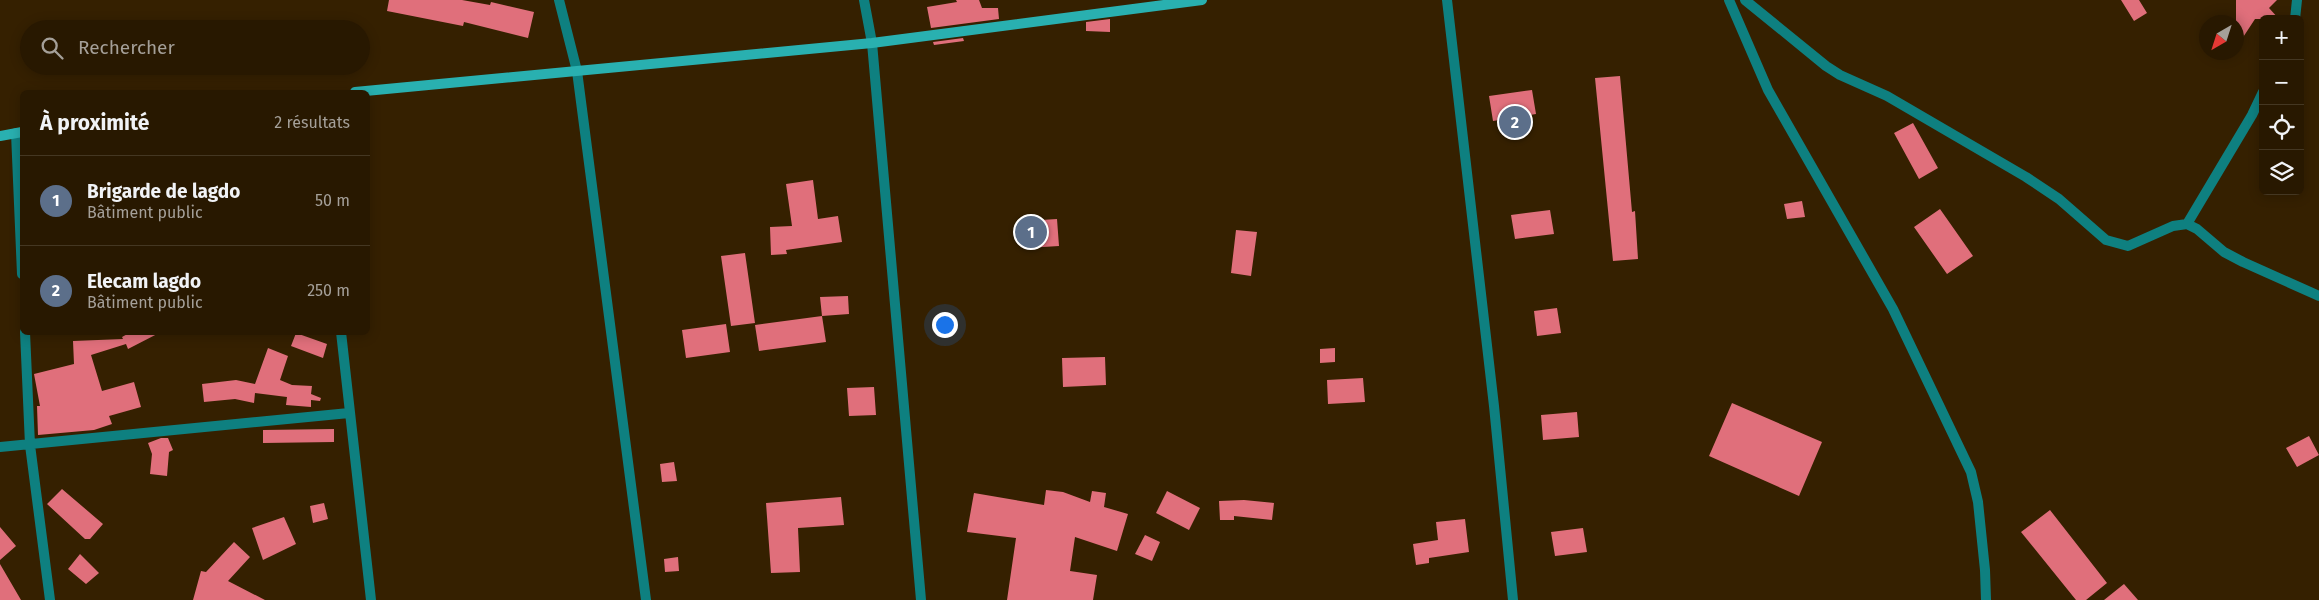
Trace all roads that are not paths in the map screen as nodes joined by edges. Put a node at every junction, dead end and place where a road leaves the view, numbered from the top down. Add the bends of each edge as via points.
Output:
1 (559, 0) edge
2 (864, 0) edge
3 (1202, 0) edge
4 (1447, 0) edge
5 (1729, 0) edge
6 (1745, 0) edge
7 (2297, 0) edge
8 (2295, 15) edge
9 (872, 43) junction
10 (577, 71) junction
11 (370, 91) edge
12 (2259, 101) edge
13 (19, 133) edge
14 (0, 136) edge
15 (20, 180) edge
16 (2187, 224) junction
17 (2319, 296) edge
18 (25, 335) edge
19 (341, 335) edge
20 (349, 413) junction
21 (30, 445) junction
22 (0, 447) edge
23 (50, 600) edge
24 (371, 600) edge
25 (646, 600) edge
26 (921, 600) edge
27 (1513, 600) edge
28 (1986, 600) edge

1 - 10 street
2 - 9 street
3 - 9 main road
4 - 27 street
5 - 28 street via 1768,90 1893,309 1971,472 1978,502
6 - 16 street via 1840,76 1887,96 2026,177 2060,199 2106,240 2128,246 2173,226
7 - 8 street
9 - 10 main road
9 - 26 street
10 - 11 main road
10 - 25 street
12 - 16 street
13 - 14 main road
13 - 15 street
16 - 17 street via 2224,252
18 - 21 street
19 - 20 street
20 - 21 street
20 - 24 street
21 - 22 street
21 - 23 street

